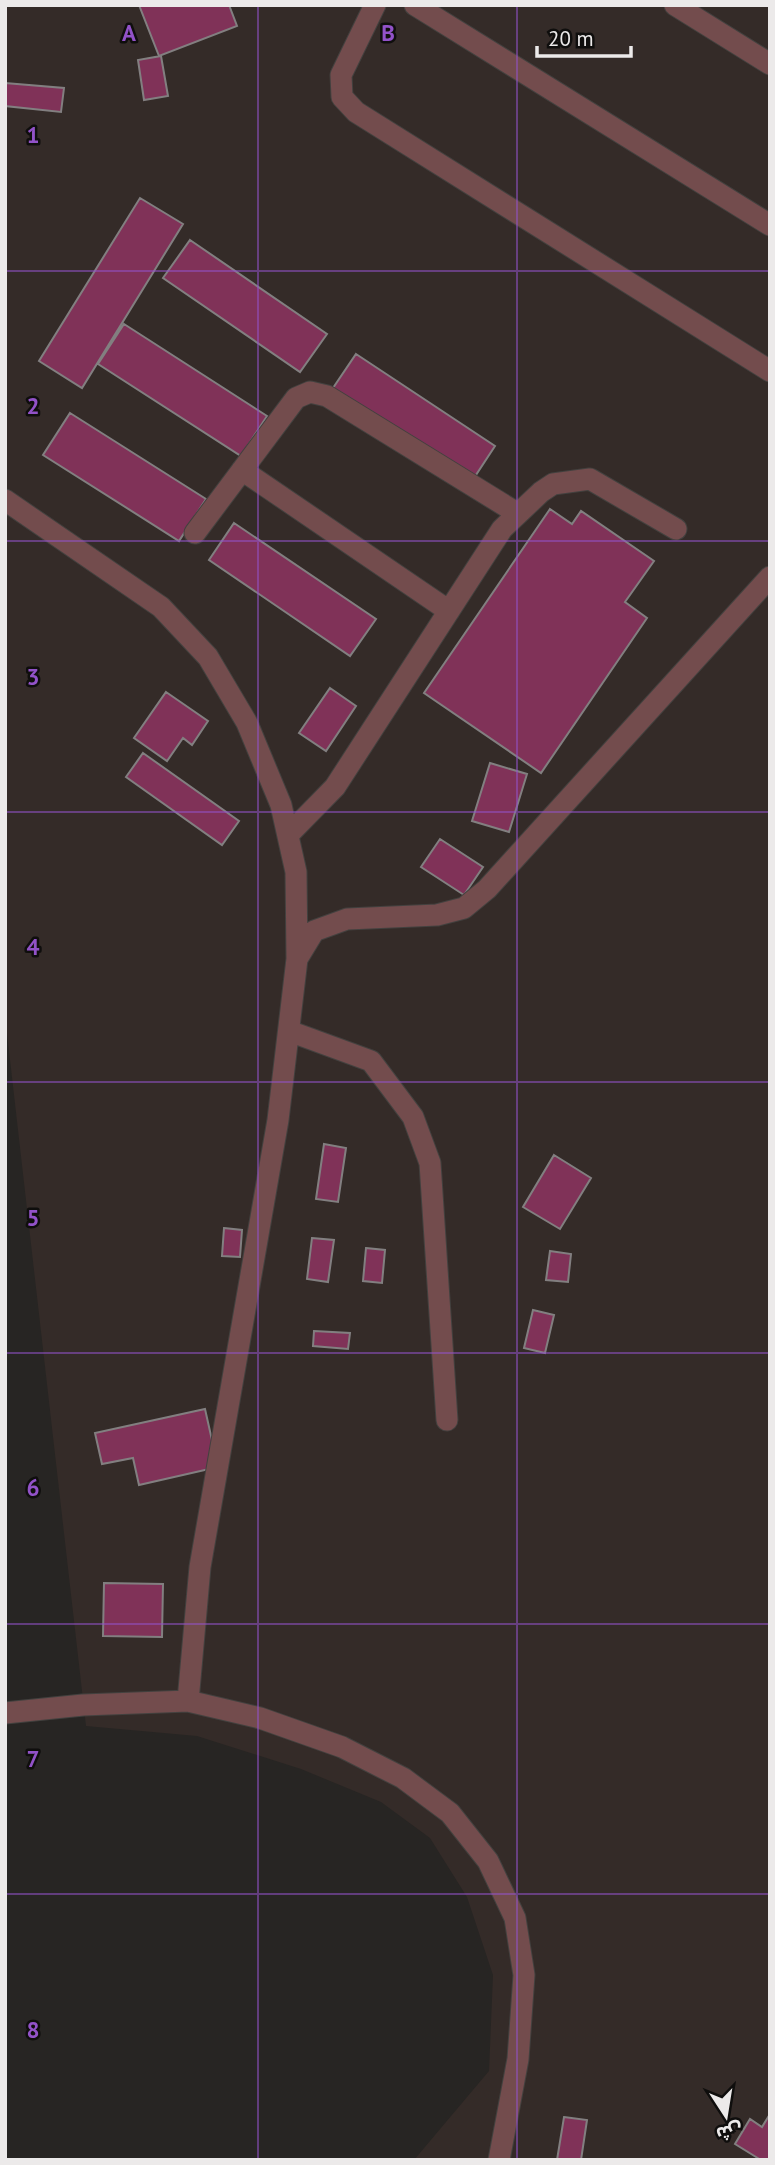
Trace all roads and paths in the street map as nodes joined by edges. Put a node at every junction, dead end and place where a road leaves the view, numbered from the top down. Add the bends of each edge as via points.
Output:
1 (375, 5) edge
2 (415, 5) edge
3 (675, 5) edge
4 (770, 64) edge
5 (770, 225) edge
6 (770, 372) edge
7 (242, 470) junction
8 (5, 500) edge
9 (517, 513) junction
10 (676, 529) dead end
11 (195, 533) dead end
12 (770, 577) edge
13 (449, 611) junction
14 (288, 835) junction
15 (297, 958) junction
16 (289, 1031) junction
17 (447, 1420) dead end
18 (188, 1702) junction
19 (5, 1713) edge
20 (499, 2160) edge

1 - 6 lane via 341,75 342,97 356,112
2 - 5 lane
3 - 4 lane
7 - 9 lane via 296,398 310,392 327,396
7 - 11 lane
7 - 13 lane
8 - 14 lane via 161,607 208,657 247,723 281,805
9 - 10 lane via 553,484 590,480
9 - 13 lane
12 - 15 lane via 487,890 464,908 437,915 347,919 314,931
13 - 14 lane via 335,787
14 - 15 lane via 296,872
15 - 16 lane
16 - 17 lane via 371,1060 413,1117 430,1163
16 - 18 lane via 278,1120 200,1567
18 - 19 lane via 83,1704
18 - 20 lane via 260,1718 342,1747 403,1778 450,1813 488,1861 515,1918 524,1975 518,2059

